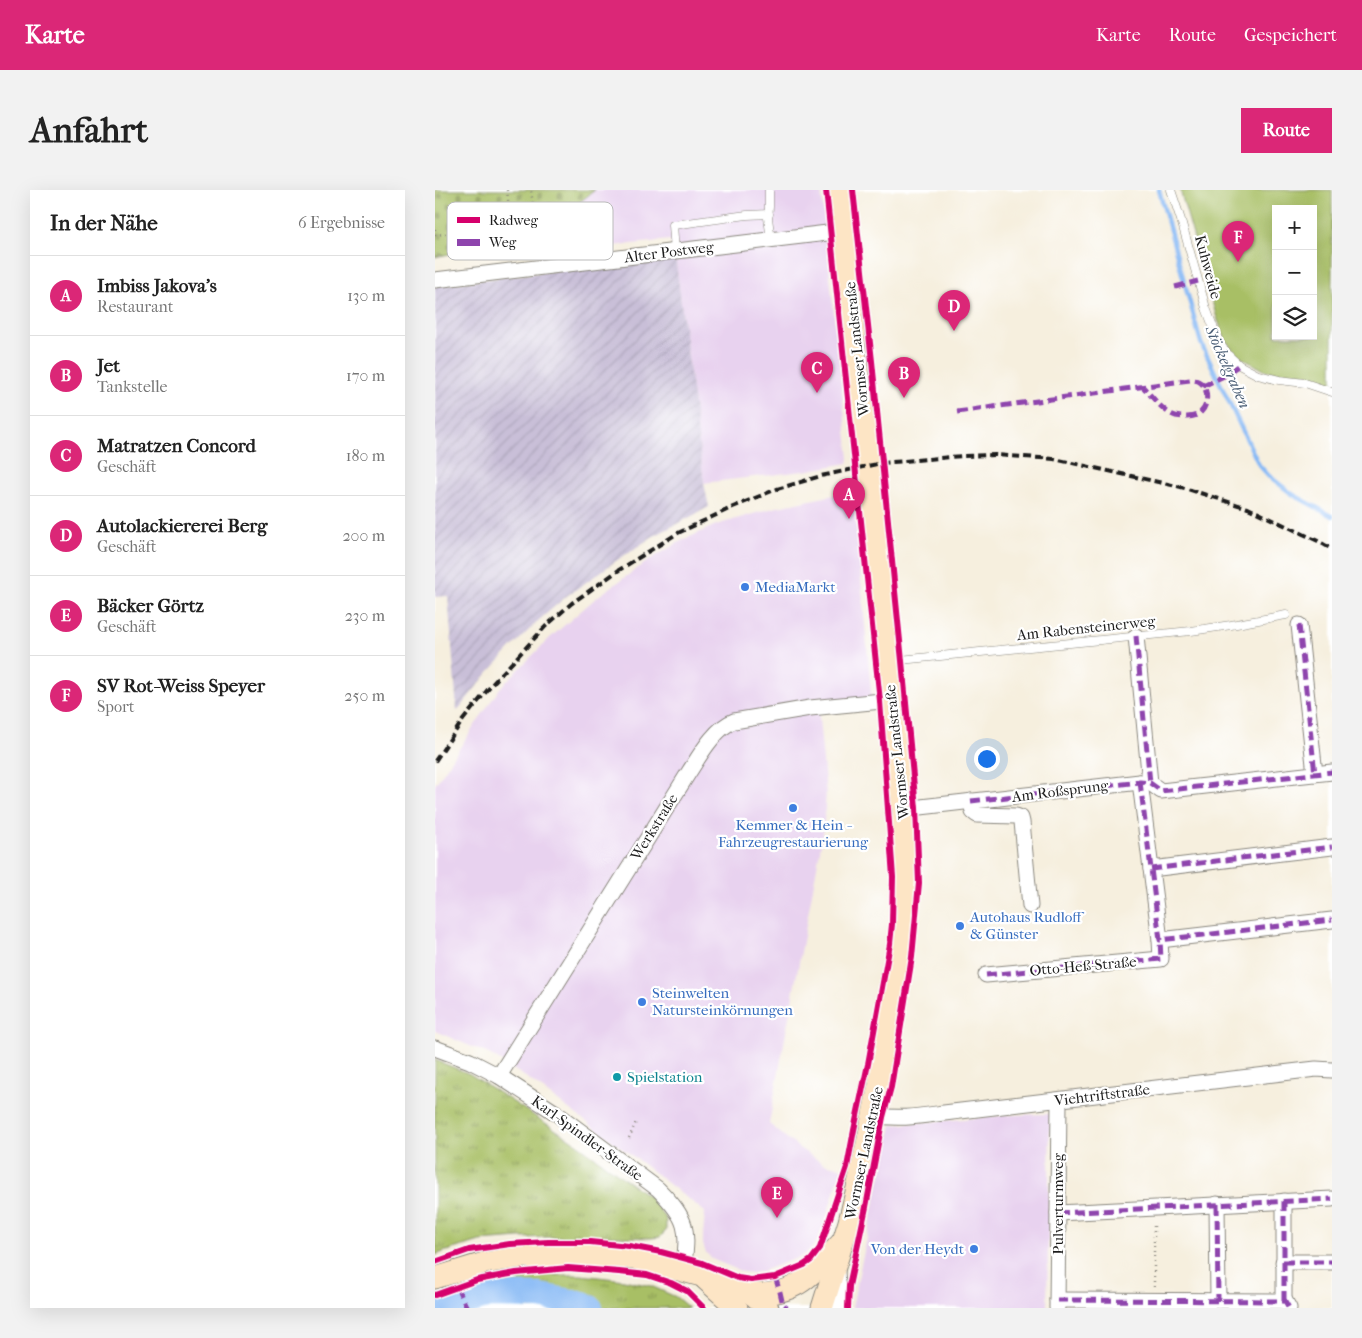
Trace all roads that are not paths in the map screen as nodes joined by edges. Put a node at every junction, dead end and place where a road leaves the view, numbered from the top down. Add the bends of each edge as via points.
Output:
1 (769, 190) edge
2 (840, 190) edge
3 (1171, 190) edge
4 (769, 214) junction
5 (844, 231) junction
6 (771, 240) junction
7 (675, 251) junction
8 (613, 258) edge
9 (601, 260) edge
10 (435, 280) edge
11 (1332, 392) edge
12 (1286, 615) dead end
13 (1299, 625) dead end
14 (1136, 636) junction
15 (888, 661) junction
16 (892, 700) junction
17 (1332, 772) edge
18 (1315, 774) junction
19 (1145, 782) junction
20 (971, 801) junction
21 (903, 809) junction
22 (1332, 847) edge
23 (1151, 869) junction
24 (1031, 906) dead end
25 (1332, 920) edge
26 (1160, 940) junction
27 (986, 974) dead end
28 (435, 1048) edge
29 (1332, 1070) edge
30 (499, 1076) junction
31 (1059, 1100) junction
32 (873, 1115) junction
33 (1332, 1199) edge
34 (1284, 1201) junction
35 (1217, 1204) junction
36 (1058, 1213) junction
37 (843, 1241) junction
38 (1283, 1262) junction
39 (1332, 1262) edge
40 (683, 1270) junction
41 (835, 1271) junction
42 (703, 1277) junction
43 (435, 1278) edge
44 (744, 1301) edge
45 (1218, 1301) junction
46 (1057, 1304) edge
47 (1128, 1304) edge
48 (1287, 1304) edge
49 (723, 1308) edge
50 (768, 1308) edge
51 (822, 1308) edge
52 (838, 1308) edge

1 - 4 lane
2 - 5 main road, Wormser Landstraße
3 - 11 lane, Kuhweide via 1205,308 1226,353 1239,365 1258,375
4 - 6 lane
4 - 7 lane via 673,225
5 - 6 street, Alter Postweg
5 - 15 main road, Wormser Landstraße
6 - 7 street, Alter Postweg
7 - 8 street, Alter Postweg
9 - 10 street, Alter Postweg
12 - 14 lane, Am Rabensteinerweg
13 - 18 street
14 - 15 lane, Am Rabensteinerweg
14 - 19 street
15 - 16 main road, Wormser Landstraße
16 - 21 main road, Wormser Landstraße
16 - 30 street, Werkstraße via 811,708 725,725 689,772
17 - 18 street, Am Roßsprung
18 - 19 street, Am Roßsprung via 1161,790
19 - 20 street, Am Roßsprung
19 - 23 street, Otto-Heß-Straße
20 - 21 street, Am Roßsprung
20 - 24 street, Am Roßsprung via 977,815 1021,818
21 - 32 main road, Wormser Landstraße via 906,882 903,946
22 - 23 street
23 - 26 street, Otto-Heß-Straße
25 - 26 street
26 - 27 street, Otto-Heß-Straße via 1161,959
28 - 30 street, Karl-Spindler-Straße
29 - 31 street, Viehtriftstraße via 1316,1069
30 - 40 street, Karl-Spindler-Straße via 556,1113 671,1202 685,1226
31 - 32 street, Viehtriftstraße via 902,1117
31 - 36 street, Pulverturmweg
32 - 37 main road, Wormser Landstraße
33 - 34 street
34 - 35 street
34 - 38 street
35 - 36 street
35 - 45 street
36 - 46 street, Pulverturmweg
37 - 41 main road, Wormser Landstraße
37 - 44 main road via 810,1276 793,1288
38 - 39 street
38 - 48 street
40 - 42 main road
40 - 43 main road via 634,1258 523,1257 484,1263
41 - 51 main road, Wormser Landstraße
41 - 52 street
42 - 44 main road via 728,1283
42 - 49 main road
44 - 50 main road
45 - 47 street
45 - 48 street
46 - 47 street

